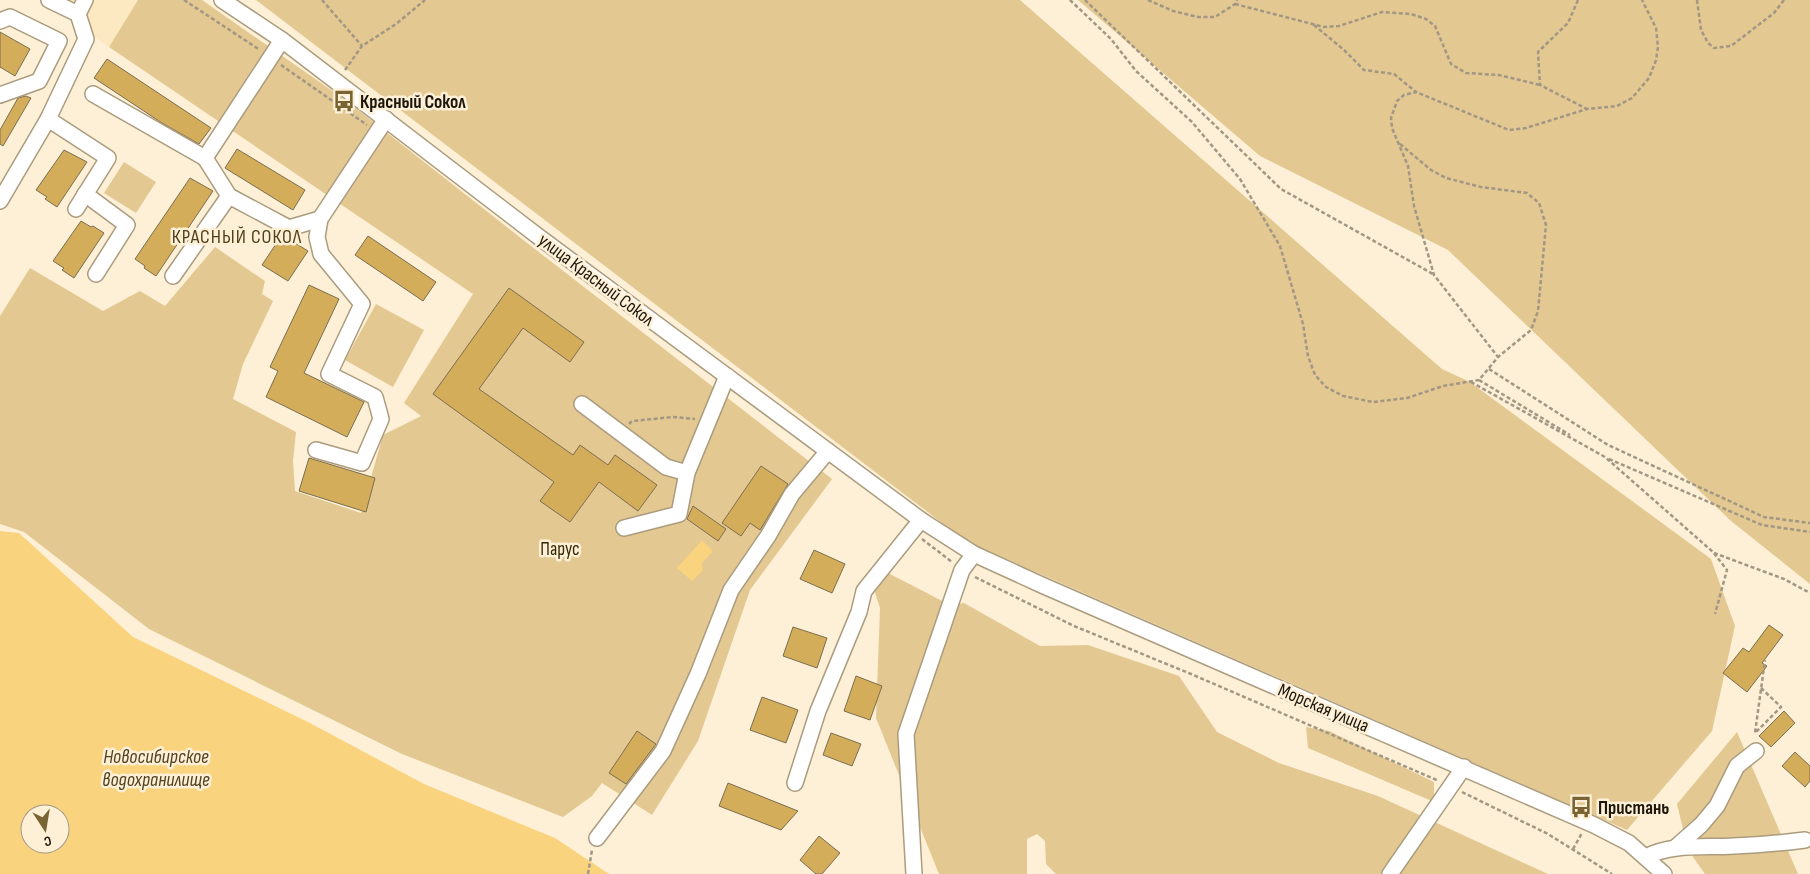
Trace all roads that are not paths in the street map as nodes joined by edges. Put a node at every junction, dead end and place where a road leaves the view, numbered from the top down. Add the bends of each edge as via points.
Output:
1 (50, 0) edge
2 (222, 0) edge
3 (82, 7) edge
4 (0, 21) edge
5 (282, 40) junction
6 (93, 94) dead end
7 (0, 95) edge
8 (48, 119) junction
9 (386, 119) junction
10 (205, 158) junction
11 (2, 193) edge
12 (85, 194) junction
13 (229, 196) junction
14 (76, 209) dead end
15 (320, 219) junction
16 (96, 274) dead end
17 (173, 276) dead end
18 (727, 376) junction
19 (582, 404) dead end
20 (316, 450) dead end
21 (828, 451) junction
22 (687, 473) junction
23 (917, 526) junction
24 (624, 528) dead end
25 (974, 554) junction
26 (1756, 751) dead end
27 (1464, 767) junction
28 (795, 783) dead end
29 (1804, 840) dead end
30 (595, 843) road end
31 (1676, 847) junction
32 (1646, 857) junction
33 (914, 874) edge
34 (1390, 874) edge
35 (1664, 874) edge

1 - 3 street
2 - 5 street, улица Красный Сокол
3 - 8 street via 86,39
4 - 7 street via 10,17 59,41 39,81
5 - 9 street, улица Красный Сокол
5 - 10 street
6 - 10 street
8 - 11 street
8 - 12 street via 108,158
9 - 15 street
9 - 18 street, улица Красный Сокол
10 - 13 street
12 - 14 street
12 - 16 street via 127,225
13 - 15 street via 289,228
13 - 17 street
15 - 20 street via 317,237 321,254 362,304 329,374 375,397 381,419 362,463
18 - 21 street, улица Красный Сокол
18 - 22 street
19 - 22 street via 666,467
21 - 23 street, улица Красный Сокол
21 - 30 street via 792,494 731,590 663,751
22 - 24 street via 678,514
23 - 25 street, улица Красный Сокол
23 - 28 street via 864,590 860,612 818,711
25 - 27 street, Морская улица
25 - 33 street via 962,570 906,734
26 - 31 street via 1737,766 1717,806
27 - 32 street, Морская улица via 1594,825 1629,843
27 - 34 street
29 - 31 street
31 - 32 street
32 - 35 street, Морская улица

